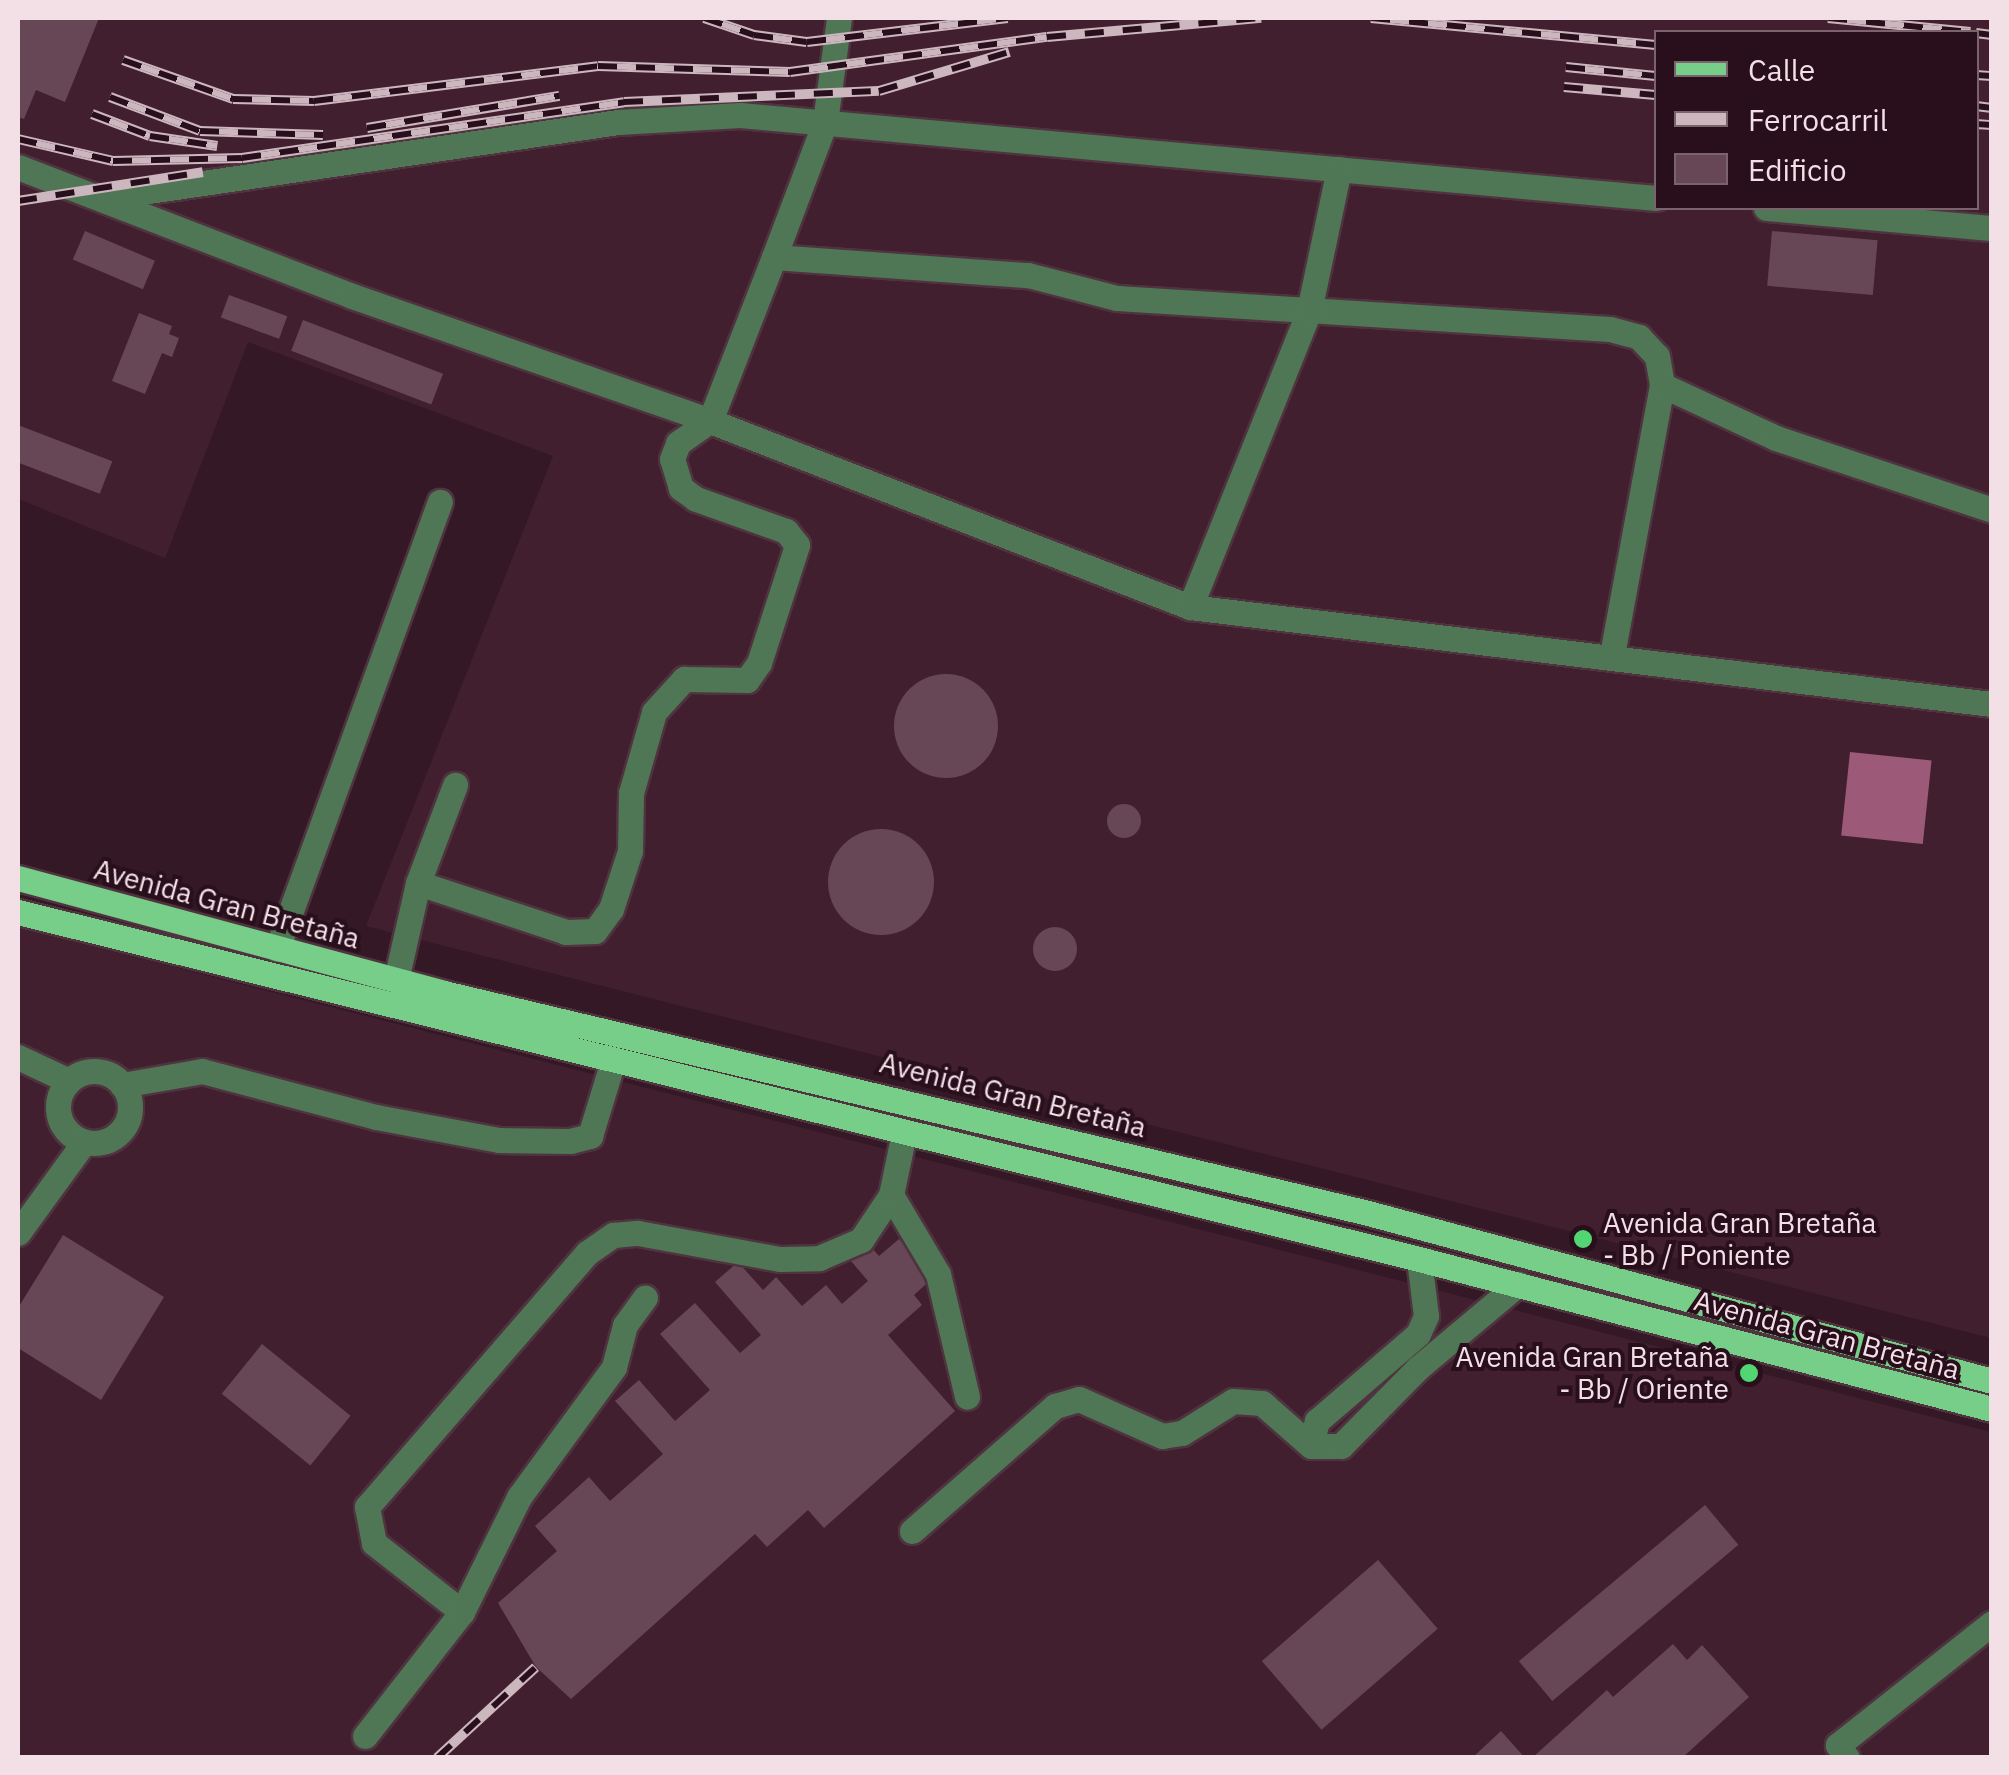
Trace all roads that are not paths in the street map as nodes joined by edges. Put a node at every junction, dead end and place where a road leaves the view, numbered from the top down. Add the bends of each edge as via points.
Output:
1 (839, 18) edge
2 (825, 122) junction
3 (18, 167) edge
4 (1338, 169) junction
5 (1654, 198) edge
6 (98, 199) junction
7 (1789, 210) edge
8 (1992, 228) edge
9 (774, 257) junction
10 (1309, 310) junction
11 (1662, 384) junction
12 (710, 421) junction
13 (440, 502) dead end
14 (1992, 510) edge
15 (1190, 607) junction
16 (1612, 656) junction
17 (1992, 704) edge
18 (455, 785) dead end
19 (18, 878) edge
20 (418, 883) junction
21 (18, 912) edge
22 (277, 950) junction
23 (396, 980) junction
24 (18, 1058) edge
25 (614, 1061) junction
26 (69, 1081) junction
27 (122, 1085) junction
28 (904, 1133) junction
29 (84, 1142) junction
30 (891, 1195) junction
31 (18, 1232) edge
32 (1418, 1258) junction
33 (1518, 1284) junction
34 (645, 1297) dead end
35 (1407, 1361) junction
36 (1992, 1382) edge
37 (967, 1397) dead end
38 (1992, 1410) edge
39 (912, 1531) dead end
40 (462, 1612) junction
41 (1992, 1622) edge
42 (365, 1736) dead end
43 (1847, 1758) edge

1 - 2 lane
2 - 4 lane
2 - 6 lane via 740,116 618,122
2 - 9 lane
3 - 6 lane
4 - 5 lane
4 - 10 lane
6 - 12 lane
7 - 8 lane
9 - 10 lane via 1028,275 1117,298
9 - 12 lane
10 - 11 lane via 1610,329 1639,337 1658,356
10 - 15 lane
11 - 14 lane via 1776,438
11 - 16 lane
12 - 15 lane
12 - 20 lane via 678,443 672,458 681,488 786,530 798,560 748,680 684,679 654,712 630,793 630,851 611,910 594,931 566,932
13 - 22 lane
15 - 16 lane
16 - 17 lane
18 - 20 lane
19 - 22 main road, Avenida Gran Bretaña
20 - 23 lane
21 - 25 main road, Avenida Gran Bretaña
22 - 23 main road, Avenida Gran Bretaña
23 - 36 main road, Avenida Gran Bretaña via 1368,1213
24 - 26 lane
25 - 27 lane via 590,1136 570,1141 499,1140 376,1118 202,1071
25 - 28 main road, Avenida Gran Bretaña
26 - 27 lane via 96,1071
26 - 29 lane via 58,1108 70,1134
27 - 29 lane via 129,1098 124,1127 113,1138
28 - 30 lane
28 - 32 main road, Avenida Gran Bretaña
29 - 31 lane
30 - 37 lane via 938,1274
30 - 40 lane via 862,1240 818,1258 780,1259 638,1233 613,1235 587,1252 367,1507 374,1543
32 - 33 main road, Avenida Gran Bretaña
32 - 35 lane via 1426,1316
33 - 35 lane
33 - 38 main road, Avenida Gran Bretaña
34 - 40 lane via 626,1326 614,1366 518,1497
35 - 39 lane via 1316,1421 1311,1446 1262,1403 1233,1402 1182,1433 1162,1436 1079,1399 1055,1406
40 - 42 lane
41 - 43 lane via 1838,1745

